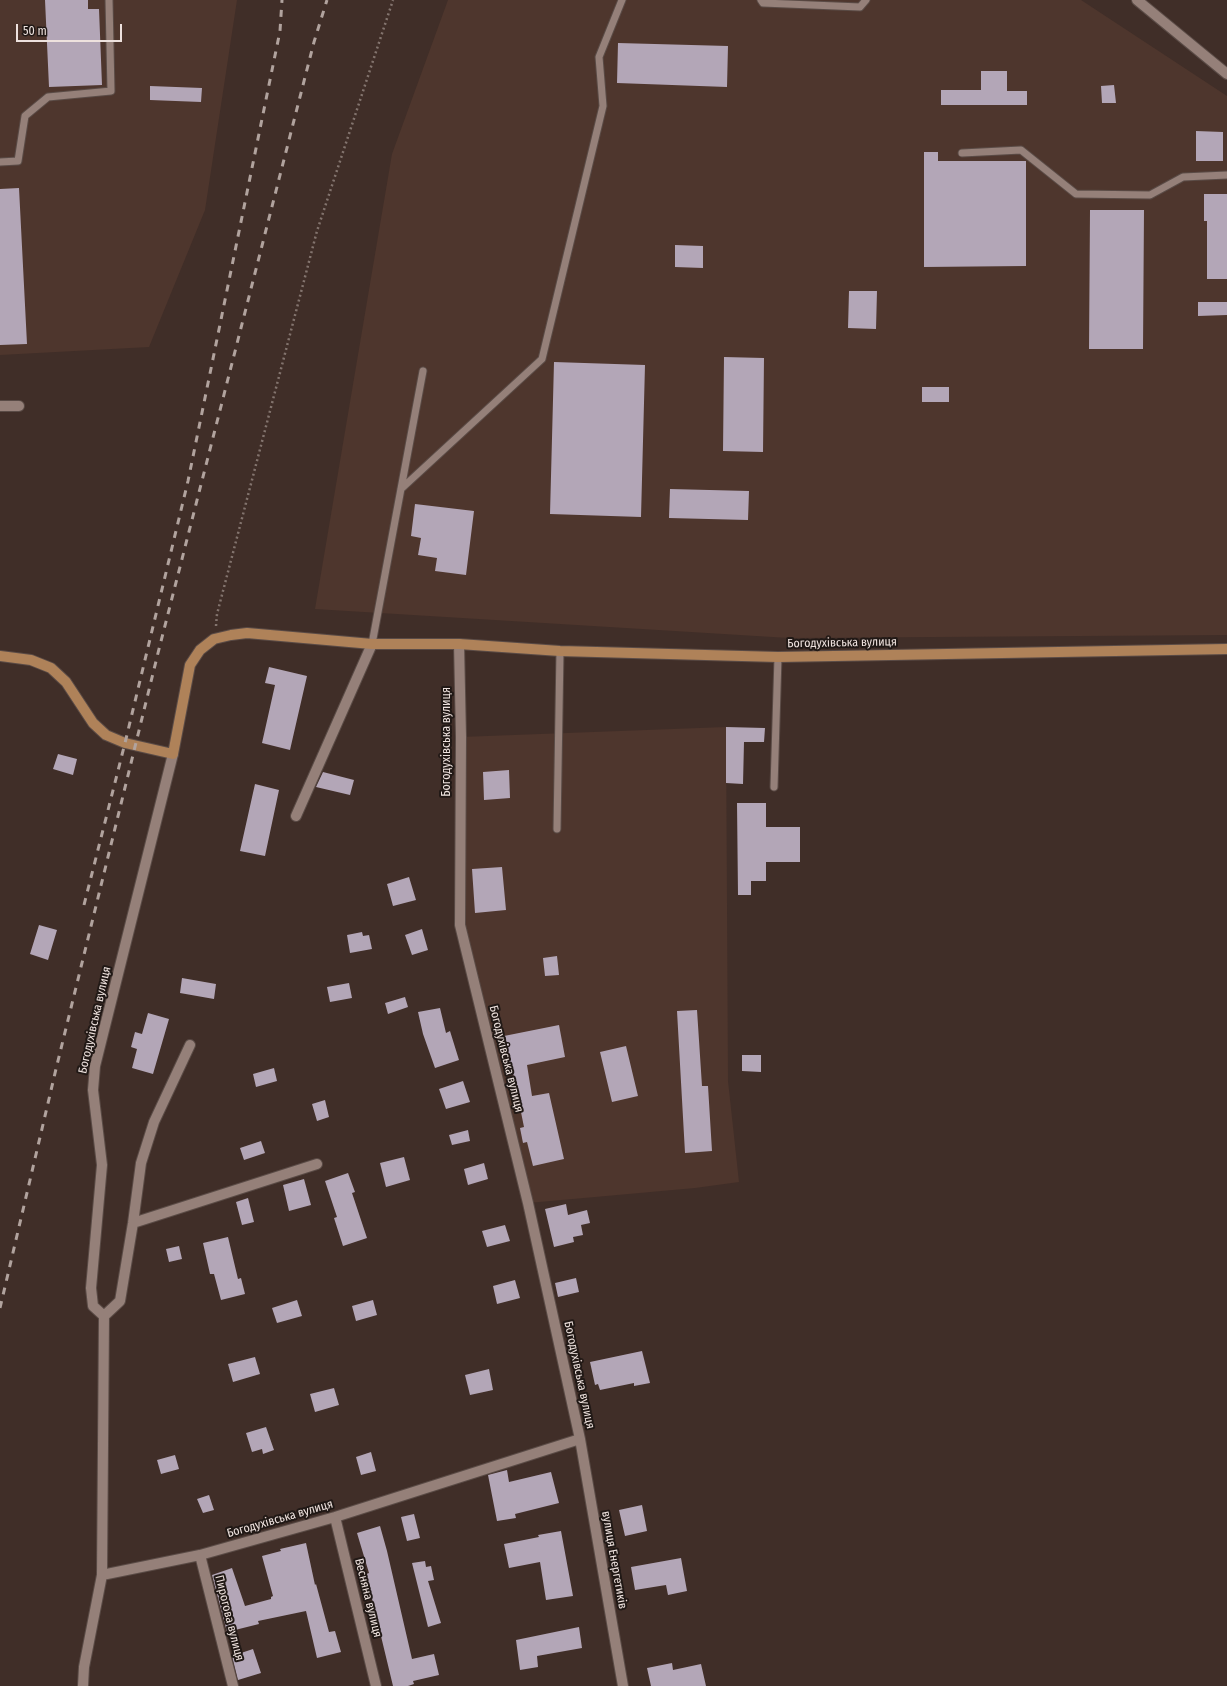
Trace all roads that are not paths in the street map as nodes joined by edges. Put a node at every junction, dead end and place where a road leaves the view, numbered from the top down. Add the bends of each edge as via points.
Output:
1 (109, 0) edge
2 (622, 0) edge
3 (761, 0) edge
4 (866, 0) edge
5 (1137, 0) edge
6 (1227, 74) edge
7 (962, 153) dead end
8 (0, 162) edge
9 (1227, 175) edge
10 (423, 371) dead end
11 (0, 406) edge
12 (19, 406) dead end
13 (401, 488) junction
14 (372, 644) junction
15 (459, 644) junction
16 (1227, 649) edge
17 (560, 651) junction
18 (0, 656) edge
19 (778, 657) junction
20 (173, 754) junction
21 (774, 787) dead end
22 (296, 816) dead end
23 (556, 829) dead end
24 (190, 1045) dead end
25 (317, 1164) dead end
26 (133, 1224) junction
27 (104, 1316) junction
28 (580, 1438) junction
29 (335, 1517) junction
30 (200, 1555) junction
31 (102, 1575) junction
32 (82, 1686) edge
33 (233, 1686) edge
34 (376, 1686) edge
35 (623, 1686) edge

1 - 8 lane via 111,91 48,96 25,116 18,161
2 - 13 lane via 599,57 603,106 542,359
3 - 4 lane via 763,3 860,7
5 - 6 street
7 - 9 lane via 1021,150 1076,194 1150,195 1183,177
10 - 13 lane
11 - 12 street
13 - 14 lane
14 - 15 street, Богодухівська вулиця
14 - 20 street, Богодухівська вулиця via 247,633 214,639 200,650 190,665
14 - 22 street
15 - 17 street, Богодухівська вулиця
15 - 28 street, Богодухівська вулиця via 460,925 528,1203
16 - 19 street, Богодухівська вулиця
17 - 19 street, Богодухівська вулиця
17 - 23 lane
18 - 20 street via 31,660 51,668 66,682 92,723 106,735 126,743
19 - 21 lane
20 - 27 street, Богодухівська вулиця via 95,1066 94,1090 102,1165 91,1288 93,1306
24 - 26 street via 154,1122 141,1163
25 - 26 street
26 - 27 street via 120,1301
27 - 31 street
28 - 29 street, Богодухівська вулиця
28 - 35 street, вулиця Енергетиків
29 - 30 street, Богодухівська вулиця
29 - 34 street, Весняна вулиця
30 - 31 street, Богодухівська вулиця
30 - 33 street, Пирогова вулиця
31 - 32 street

